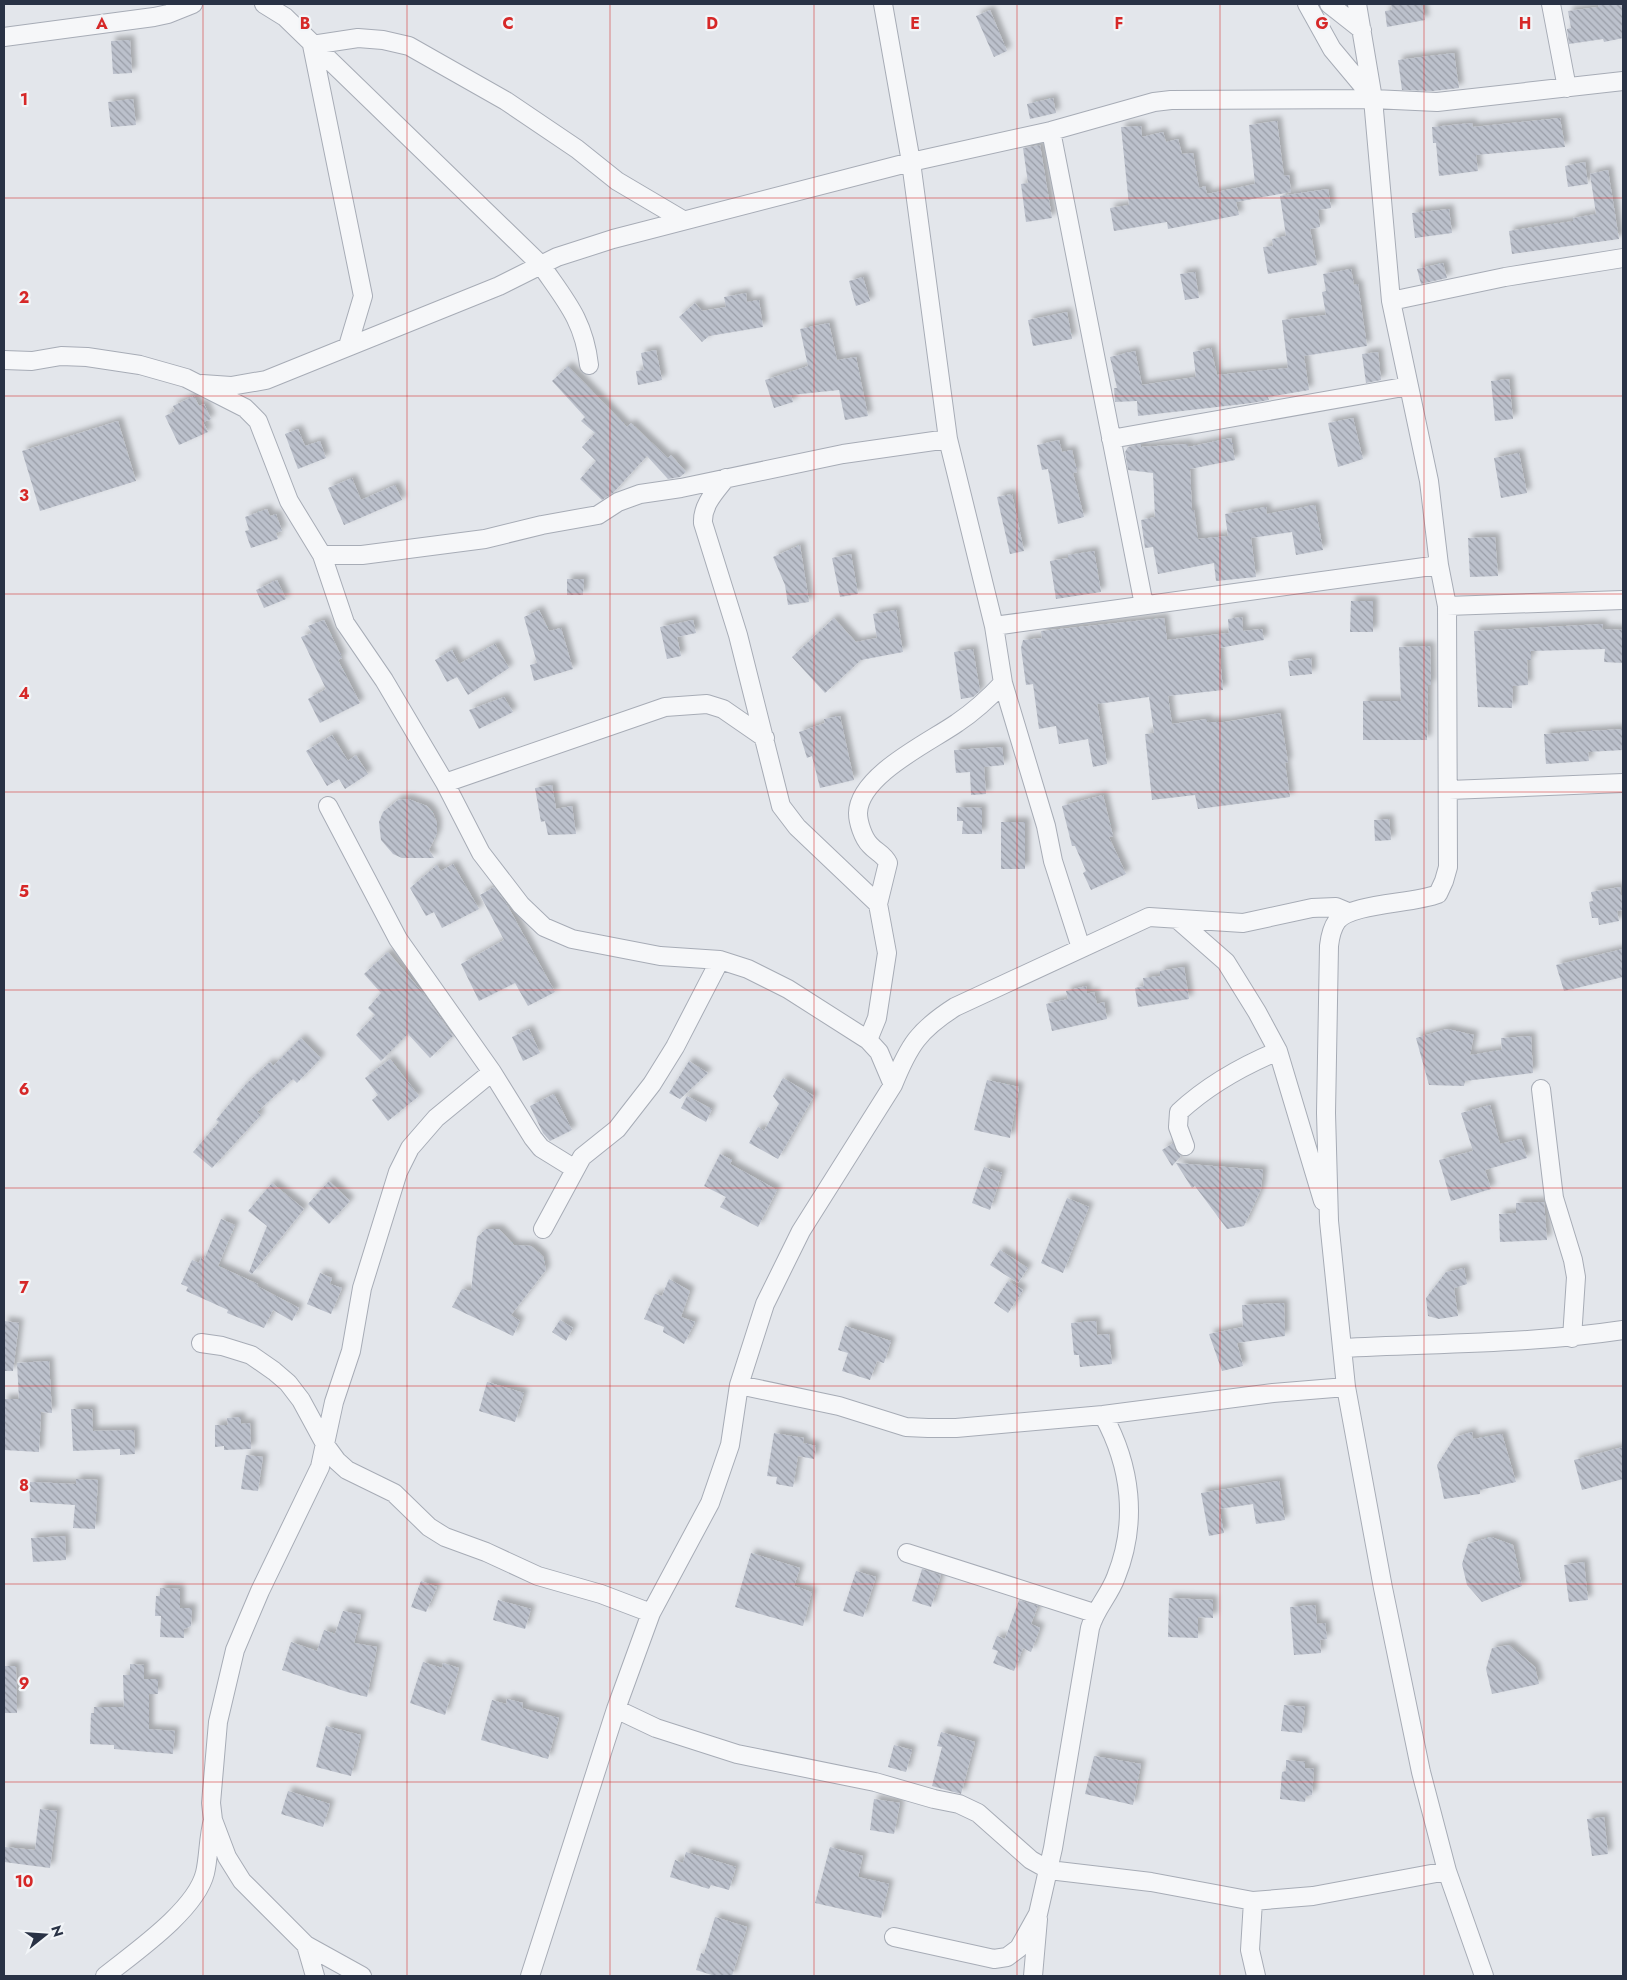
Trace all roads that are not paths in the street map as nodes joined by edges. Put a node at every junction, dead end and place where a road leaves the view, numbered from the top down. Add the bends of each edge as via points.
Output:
1 (193, 4) edge
2 (264, 4) edge
3 (883, 4) edge
4 (1307, 4) edge
5 (1329, 4) edge
6 (1357, 4) edge
7 (1551, 4) edge
8 (1362, 30) junction
9 (4, 38) edge
10 (312, 45) junction
11 (1623, 81) edge
12 (1567, 88) junction
13 (1373, 99) junction
14 (1051, 132) junction
15 (911, 162) junction
16 (683, 220) junction
17 (1623, 258) edge
18 (541, 265) junction
19 (1391, 301) junction
20 (348, 346) junction
21 (4, 360) edge
22 (589, 365) dead end
23 (202, 384) junction
24 (1409, 386) junction
25 (1112, 439) junction
26 (948, 440) junction
27 (726, 478) junction
28 (322, 555) junction
29 (1439, 565) junction
30 (1623, 600) edge
31 (1144, 605) junction
32 (1447, 606) junction
33 (994, 626) junction
34 (1003, 683) junction
35 (765, 738) junction
36 (445, 783) junction
37 (1623, 783) edge
38 (1449, 790) junction
39 (328, 806) dead end
40 (878, 904) junction
41 (1348, 912) junction
42 (1177, 919) junction
43 (1081, 948) junction
44 (720, 960) junction
45 (868, 1040) junction
46 (1278, 1051) junction
47 (492, 1072) junction
48 (893, 1085) junction
49 (1541, 1089) dead end
50 (1185, 1146) dead end
51 (575, 1169) junction
52 (1329, 1221) junction
53 (543, 1229) dead end
54 (1623, 1330) edge
55 (1572, 1338) junction
56 (201, 1343) dead end
57 (1342, 1348) junction
58 (739, 1385) junction
59 (1346, 1387) junction
60 (1103, 1415) junction
61 (326, 1446) junction
62 (907, 1553) dead end
63 (651, 1613) junction
64 (1094, 1613) junction
65 (616, 1709) junction
66 (213, 1820) junction
67 (1049, 1870) junction
68 (1447, 1871) junction
69 (1253, 1901) junction
70 (1038, 1914) junction
71 (894, 1937) dead end
72 (306, 1945) junction
73 (105, 1976) edge
74 (315, 1976) edge
75 (362, 1976) edge
76 (530, 1976) edge
77 (1033, 1976) edge
78 (1256, 1976) edge
79 (1484, 1976) edge

1 - 9 street via 154,17
2 - 10 street via 284,17
3 - 15 street
4 - 13 street via 1332,49
5 - 8 street
6 - 8 street
7 - 12 street
8 - 13 street
10 - 16 street via 358,38 409,46 506,101 577,149 617,181
10 - 18 street
10 - 20 street via 363,296
11 - 12 street
12 - 13 street via 1437,102
13 - 14 street via 1171,100
13 - 19 street
14 - 15 street
14 - 25 street
15 - 16 street
15 - 26 street
16 - 18 street via 557,257
17 - 19 street via 1505,277
18 - 20 street via 498,286
18 - 22 street via 574,310
19 - 24 street
20 - 23 street via 266,380 230,386
21 - 23 street via 20,362 61,356 87,357 159,369
23 - 28 street via 245,408 258,421 289,501
24 - 25 street
24 - 29 street via 1429,481
25 - 31 street
26 - 27 street via 843,454
26 - 33 street
27 - 28 street via 634,495 598,514 485,539 362,555
27 - 35 street via 702,512 703,523 738,635
28 - 36 street via 345,623 384,680
29 - 31 street
29 - 32 street
30 - 32 street
31 - 33 street
32 - 38 street
33 - 34 street
34 - 40 street via 980,707 879,775 865,794 858,812 862,831 869,844 888,864
34 - 43 street
35 - 36 street via 723,709 707,704 665,707
35 - 40 street via 777,792 786,814
36 - 44 street via 481,853 521,905 544,928 592,944 660,956
37 - 38 street
38 - 41 street via 1448,866 1438,894
39 - 47 street via 398,939
40 - 45 street via 887,953 877,1018
41 - 42 street via 1336,907 1312,908 1243,923
41 - 52 street via 1338,920 1329,946 1326,1113
42 - 43 street via 1149,917
42 - 46 street via 1226,962
43 - 48 street via 936,1019 915,1038
44 - 45 street via 748,969 788,989
44 - 51 street via 652,1084 617,1129 582,1157
45 - 48 street via 879,1052
46 - 50 street via 1255,1060 1178,1112 1178,1127
46 - 52 street
47 - 51 street via 541,1148
47 - 61 street via 436,1118 410,1148 398,1172 362,1288 352,1351 334,1402
48 - 58 street via 801,1231 765,1304
49 - 55 street via 1554,1198 1576,1277
51 - 53 street
52 - 57 street
54 - 55 street
55 - 57 street
56 - 61 street via 251,1355 274,1370 301,1400
57 - 59 street
58 - 60 street via 839,1406 906,1427 956,1428
58 - 63 street via 730,1445 710,1503
59 - 60 street
59 - 68 street via 1415,1744
60 - 64 street via 1124,1463 1128,1482 1128,1526 1125,1552 1115,1580
61 - 63 street via 347,1470 394,1493 429,1527 445,1537 538,1576
61 - 66 street via 320,1467 235,1650 218,1722 212,1775
62 - 64 street
63 - 65 street
64 - 67 street
65 - 67 street via 656,1728 737,1754 875,1782 959,1804 978,1813 1031,1860
65 - 76 street
66 - 72 street via 227,1857 242,1881
66 - 73 street via 205,1873 197,1893 179,1914
67 - 69 street via 1152,1882
67 - 70 street
68 - 69 street via 1313,1896
68 - 79 street
69 - 78 street via 1250,1950
70 - 71 street via 1019,1948 1008,1957 994,1959
70 - 77 street
72 - 74 street
72 - 75 street

